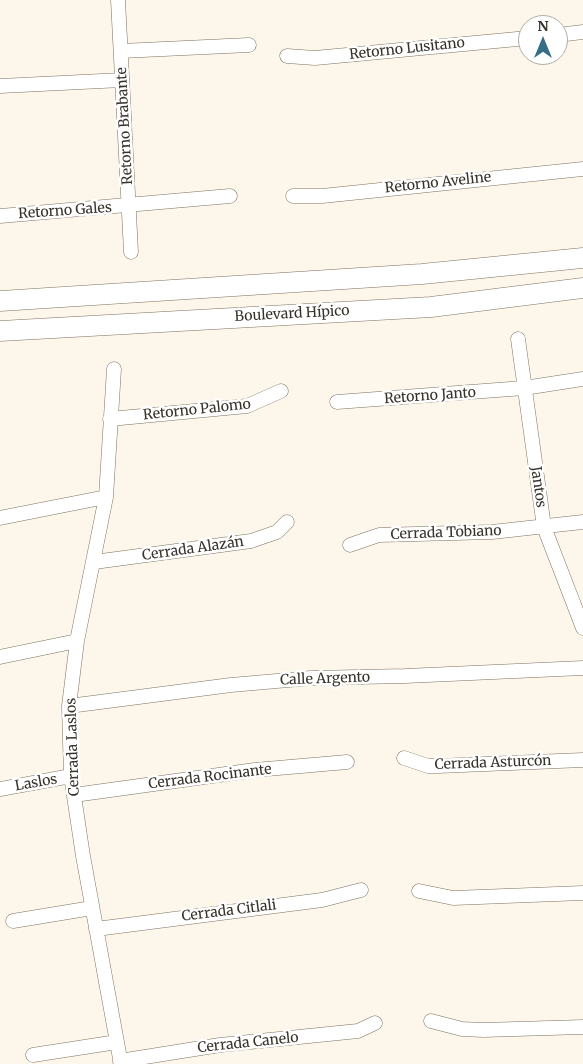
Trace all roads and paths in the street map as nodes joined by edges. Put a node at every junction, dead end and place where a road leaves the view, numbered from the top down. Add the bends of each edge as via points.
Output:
1 (118, 0) edge
2 (583, 32) edge
3 (568, 34) edge
4 (518, 39) edge
5 (249, 45) dead end
6 (121, 51) junction
7 (287, 56) dead end
8 (122, 80) junction
9 (0, 86) edge
10 (583, 168) edge
11 (230, 196) dead end
12 (293, 196) dead end
13 (130, 206) junction
14 (0, 216) edge
15 (131, 252) dead end
16 (583, 258) edge
17 (583, 288) edge
18 (153, 292) junction
19 (0, 301) edge
20 (155, 321) junction
21 (0, 331) edge
22 (518, 338) dead end
23 (114, 369) dead end
24 (583, 379) edge
25 (524, 388) junction
26 (281, 391) dead end
27 (337, 402) dead end
28 (110, 419) junction
29 (106, 497) junction
30 (0, 518) edge
31 (286, 522) dead end
32 (583, 522) edge
33 (544, 527) junction
34 (350, 545) dead end
35 (94, 562) junction
36 (583, 628) edge
37 (77, 641) junction
38 (0, 657) edge
39 (583, 668) edge
40 (69, 706) junction
41 (404, 758) dead end
42 (583, 760) edge
43 (347, 762) dead end
44 (72, 776) junction
45 (0, 789) edge
46 (74, 794) junction
47 (360, 890) dead end
48 (419, 891) dead end
49 (583, 893) edge
50 (92, 908) junction
51 (13, 921) dead end
52 (96, 929) junction
53 (431, 1022) dead end
54 (376, 1023) dead end
55 (583, 1027) edge
56 (117, 1042) junction
57 (33, 1055) dead end
58 (121, 1063) edge

1 - 6 street, Retorno Brabante
2 - 3 street
4 - 7 street, Retorno Lusitano via 315,58
5 - 6 street
6 - 8 street, Retorno Brabante
8 - 9 street
8 - 13 street, Retorno Brabante
10 - 12 street, Retorno Aveline via 322,196
11 - 13 street
13 - 14 street, Retorno Gales
13 - 15 street, Retorno Brabante
16 - 18 street via 422,274
17 - 20 street, Boulevard Hípico via 431,307
18 - 19 street
18 - 20 street
20 - 21 street, Boulevard Hípico
22 - 25 street, Jantos
23 - 28 street, Cerrada Laslos
24 - 25 street, Retorno Janto
25 - 27 street, Retorno Janto
25 - 33 street, Jantos
26 - 28 street, Retorno Palomo via 247,406
28 - 29 street, Cerrada Laslos
29 - 30 street
29 - 35 street, Cerrada Laslos
31 - 35 street, Cerrada Alazán via 277,532 251,541
32 - 33 street, Cerrada Tobiano
33 - 34 street, Cerrada Tobiano via 379,535
33 - 36 street, Jantos
35 - 37 street, Cerrada Laslos
37 - 38 street
37 - 40 street, Cerrada Laslos
39 - 40 street, Calle Argento via 311,678
40 - 44 street, Cerrada Laslos
41 - 42 street, Cerrada Asturcón via 428,766
43 - 46 street, Cerrada Rocinante via 255,770
44 - 45 street, Laslos
44 - 46 street, Cerrada Laslos
46 - 50 street, Cerrada Laslos
47 - 52 street, Cerrada Citlali via 322,900
48 - 49 street via 453,898
50 - 51 street
50 - 52 street, Cerrada Laslos
52 - 56 street, Cerrada Laslos
53 - 55 street via 483,1030
54 - 58 street, Cerrada Canelo via 358,1031 220,1045
56 - 57 street
56 - 58 street, Cerrada Laslos

